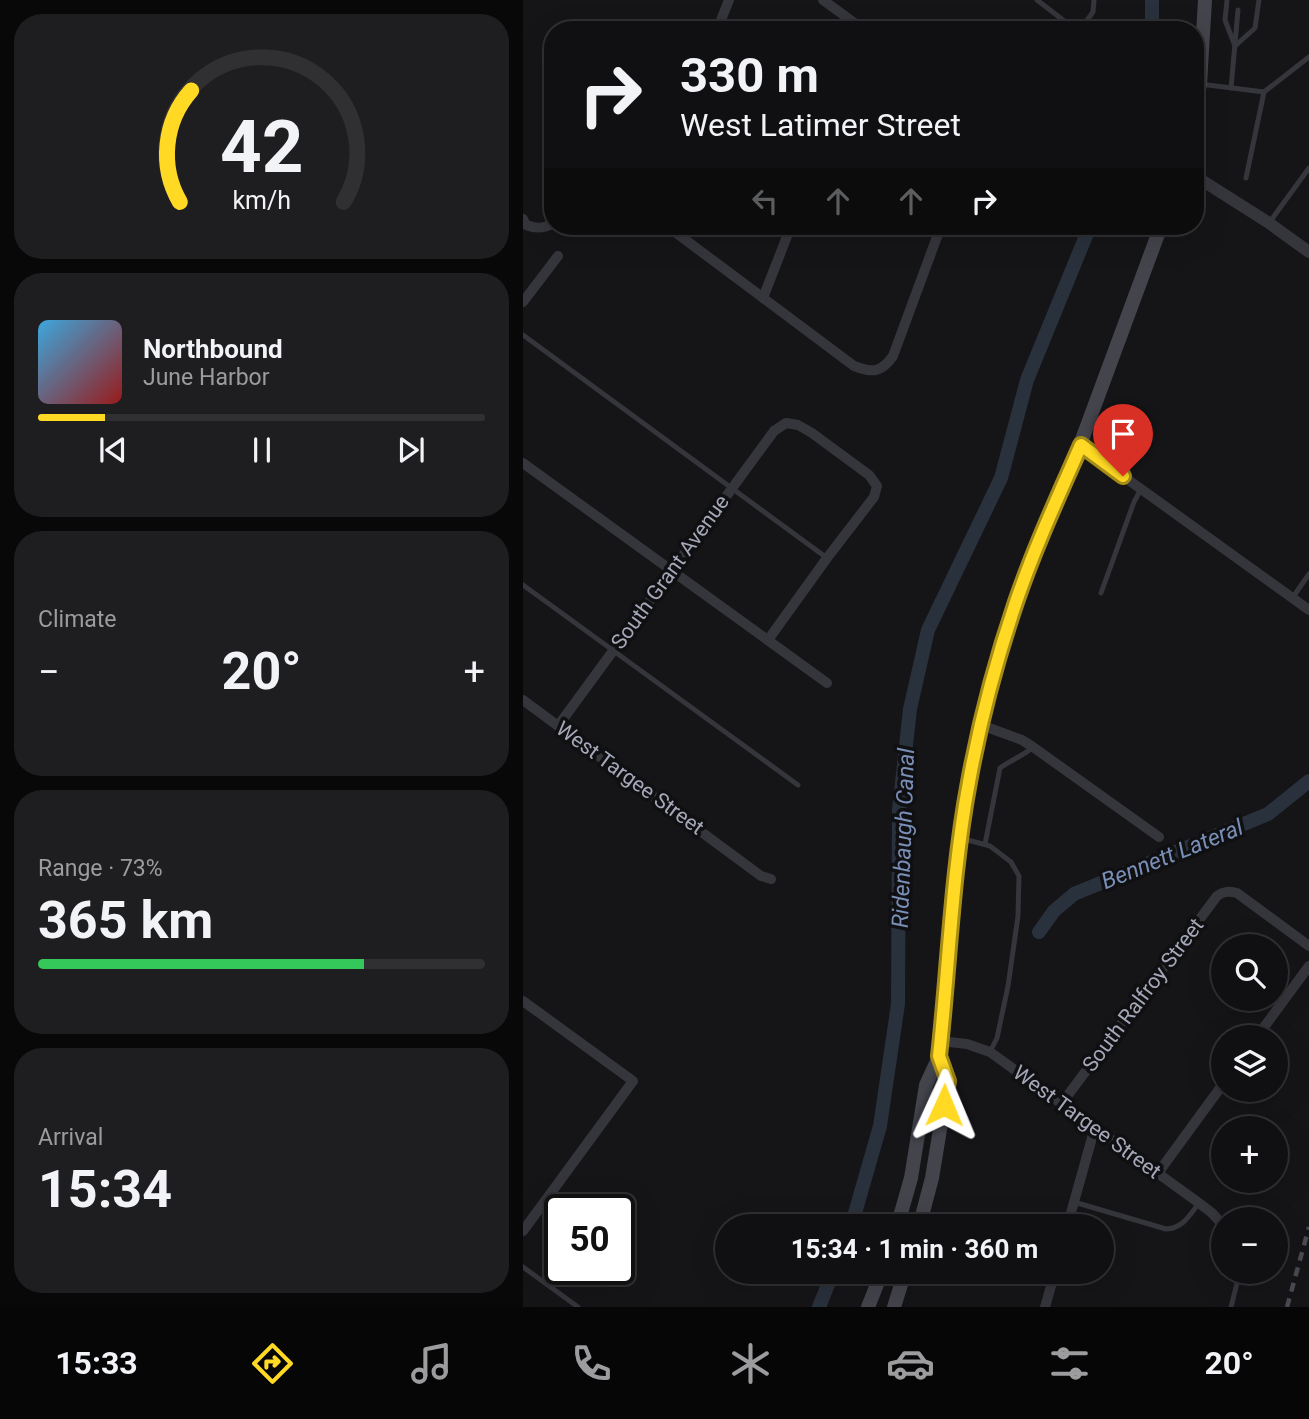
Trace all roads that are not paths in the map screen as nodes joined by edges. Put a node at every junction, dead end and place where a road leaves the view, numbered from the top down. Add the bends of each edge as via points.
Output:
1 (729, 0) edge
2 (823, 0) edge
3 (1037, 0) edge
4 (1094, 0) edge
5 (1205, 0) edge
6 (1227, 0) edge
7 (1259, 0) edge
8 (1238, 10) dead end
9 (721, 21) edge
10 (852, 21) edge
11 (1066, 21) edge
12 (1086, 21) edge
13 (1204, 21) edge
14 (1235, 46) junction
15 (1309, 57) edge
16 (1204, 85) edge
17 (1231, 88) junction
18 (1264, 92) junction
19 (1309, 168) edge
20 (1246, 178) dead end
21 (1204, 182) edge
22 (523, 219) edge
23 (1269, 223) junction
24 (544, 227) edge
25 (679, 235) edge
26 (788, 235) edge
27 (938, 235) edge
28 (1158, 235) edge
29 (1309, 252) edge
30 (558, 256) dead end
31 (763, 298) junction
32 (523, 302) edge
33 (523, 334) edge
34 (1081, 445) junction
35 (523, 463) edge
36 (732, 488) junction
37 (1141, 489) junction
38 (827, 558) junction
39 (672, 570) junction
40 (1309, 574) edge
41 (523, 585) edge
42 (1101, 593) dead end
43 (1292, 598) junction
44 (1309, 610) edge
45 (768, 640) junction
46 (613, 651) junction
47 (827, 683) dead end
48 (523, 701) edge
49 (981, 725) junction
50 (558, 726) junction
51 (1033, 747) junction
52 (798, 785) dead end
53 (1159, 836) dead end
54 (961, 838) junction
55 (985, 844) junction
56 (771, 879) dead end
57 (1309, 946) edge
58 (1309, 966) edge
59 (523, 1001) edge
60 (1266, 1025) edge
61 (941, 1041) junction
62 (990, 1052) junction
63 (939, 1056) junction
64 (1211, 1100) edge
65 (1062, 1103) junction
66 (1095, 1127) junction
67 (1158, 1173) junction
68 (1074, 1202) junction
69 (1199, 1203) junction
70 (1211, 1212) edge
71 (901, 1214) edge
72 (922, 1214) edge
73 (1071, 1214) edge
74 (523, 1231) edge
75 (523, 1267) edge
76 (877, 1284) edge
77 (901, 1284) edge
78 (1051, 1284) edge
79 (1236, 1284) edge
80 (578, 1307) edge
81 (868, 1307) edge
82 (894, 1307) edge
83 (1045, 1307) edge
84 (1231, 1307) edge

1 - 9 street
2 - 10 street
3 - 11 lane
4 - 12 lane via 1093,12
5 - 13 main road
6 - 14 lane via 1225,20
7 - 14 lane via 1255,28
8 - 14 lane
14 - 17 lane
15 - 18 lane
16 - 17 lane
17 - 18 lane
18 - 20 lane
19 - 23 lane
21 - 23 street
22 - 24 street via 526,225
23 - 29 street
25 - 31 street
26 - 31 street
27 - 31 street via 893,356 877,370 854,366
28 - 34 main road
30 - 32 street
33 - 36 lane
34 - 37 street
34 - 49 main road via 1016,601
35 - 39 street
36 - 38 lane
36 - 38 street, South Grant Avenue via 774,431 786,423 812,433 877,486 874,497
36 - 39 street, South Grant Avenue
37 - 42 lane
37 - 43 street
38 - 45 street
39 - 45 street
39 - 46 street, South Grant Avenue
40 - 43 lane
41 - 46 lane
43 - 44 street
45 - 47 street
46 - 50 street, South Grant Avenue
46 - 52 lane
48 - 50 street, West Targee Street
49 - 51 street
49 - 54 main road
50 - 56 street, West Targee Street
51 - 53 street
51 - 55 lane via 1000,768
54 - 55 lane
54 - 61 main road
55 - 62 lane via 1011,862 1019,876 1008,986
57 - 65 street, South Ralfroy Street via 1237,893 1226,891 1217,896
58 - 60 street
59 - 74 street via 633,1080
61 - 62 street, West Targee Street
61 - 63 main road
62 - 65 street, West Targee Street
63 - 71 main road via 926,1085
63 - 72 main road via 948,1081
64 - 67 street
65 - 66 street, West Targee Street
66 - 67 street, West Targee Street
66 - 68 street
67 - 69 street, West Targee Street
68 - 69 lane via 1166,1229 1183,1224
68 - 73 street
69 - 70 street, West Targee Street
75 - 80 lane
76 - 81 main road
77 - 82 main road
78 - 83 street
79 - 84 lane

